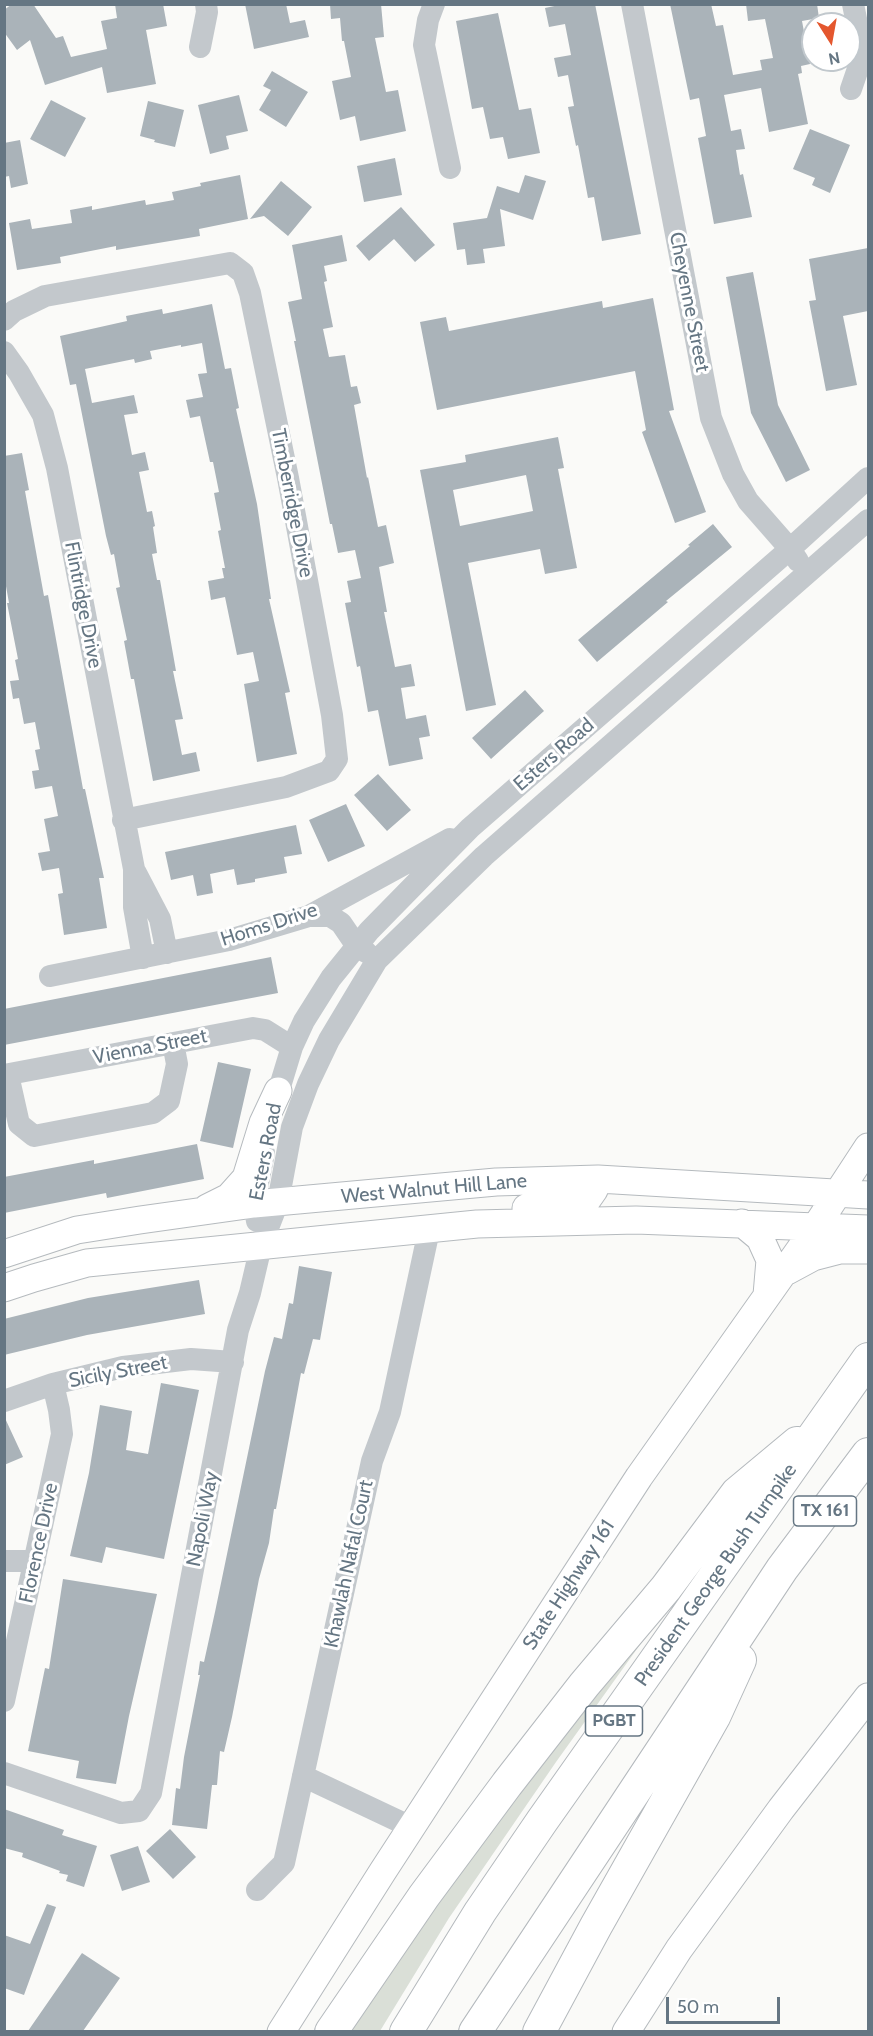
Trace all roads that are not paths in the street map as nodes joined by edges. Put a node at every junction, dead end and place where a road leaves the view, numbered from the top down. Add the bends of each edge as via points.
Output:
1 (206, 4) edge
2 (434, 4) edge
3 (632, 4) edge
4 (854, 4) edge
5 (200, 47) dead end
6 (851, 89) dead end
7 (450, 168) dead end
8 (4, 320) edge
9 (4, 352) edge
10 (868, 478) edge
11 (868, 520) edge
12 (790, 549) junction
13 (807, 575) junction
14 (597, 717) junction
15 (617, 740) junction
16 (123, 820) junction
17 (470, 828) junction
18 (134, 869) junction
19 (309, 916) junction
20 (356, 945) junction
21 (167, 953) junction
22 (143, 958) junction
23 (377, 960) junction
24 (51, 976) dead end
25 (173, 1043) junction
26 (292, 1047) junction
27 (6, 1075) edge
28 (278, 1091) junction
29 (868, 1147) edge
30 (598, 1179) junction
31 (837, 1194) junction
32 (868, 1195) edge
33 (266, 1203) junction
34 (202, 1211) junction
35 (742, 1223) junction
36 (477, 1224) junction
37 (815, 1228) junction
38 (868, 1229) edge
39 (429, 1230) junction
40 (261, 1246) junction
41 (868, 1250) edge
42 (4, 1254) edge
43 (783, 1273) junction
44 (4, 1288) edge
45 (766, 1297) junction
46 (868, 1359) edge
47 (233, 1362) junction
48 (53, 1384) junction
49 (4, 1401) edge
50 (830, 1415) junction
51 (868, 1454) edge
52 (35, 1561) junction
53 (4, 1562) edge
54 (782, 1569) junction
55 (13, 1618) edge
56 (868, 1697) edge
57 (4, 1701) edge
58 (4, 1773) edge
59 (303, 1776) junction
60 (411, 1827) junction
61 (258, 1890) dead end
62 (281, 2031) edge
63 (331, 2031) edge
64 (406, 2031) edge
65 (475, 2031) edge
66 (539, 2031) edge
67 (626, 2031) edge

1 - 5 street
2 - 7 street via 423,45
3 - 12 street, Cheyenne Street via 711,418 732,474 748,501
4 - 6 street via 862,54
8 - 16 street, Timberridge Drive via 45,296 230,263 243,273 250,293 288,478 337,759 328,771 286,787
9 - 16 street, Flintridge Drive via 42,415 57,468
10 - 12 street, Esters Road
11 - 13 street, Esters Road
12 - 13 street, Cheyenne Street
12 - 14 street, Esters Road
13 - 15 street, Esters Road
14 - 15 street
14 - 17 street, Esters Road
15 - 23 street, Esters Road via 484,856
16 - 18 street, Flintridge Drive
17 - 19 street, Homs Drive
17 - 20 street, Esters Road
18 - 21 street, Flintridge Drive via 160,919
18 - 22 street, Flintridge Drive via 134,907
19 - 20 street via 330,916 341,922
19 - 21 street, Homs Drive via 229,940
20 - 23 street
20 - 26 street, Esters Road via 325,986
21 - 22 street, Homs Drive
22 - 24 street, Homs Drive
23 - 33 street, Esters Road via 329,1040 308,1084
25 - 26 street, Vienna Street via 253,1028 265,1030
25 - 27 street, Vienna Street
25 - 27 street via 177,1064 169,1101 153,1113 34,1136 19,1124
26 - 28 street, Esters Road
28 - 33 street, Esters Road via 270,1122
28 - 34 main road via 263,1123 246,1178 229,1197
29 - 31 main road, State Highway 161
30 - 31 main road, West Walnut Hill Lane
30 - 33 main road, West Walnut Hill Lane via 496,1182
30 - 36 main road via 587,1200 508,1212
31 - 32 main road, West Walnut Hill Lane
31 - 37 main road, State Highway 161
33 - 34 main road, West Walnut Hill Lane
33 - 40 street, Esters Road
34 - 42 main road, West Walnut Hill Lane via 77,1230
35 - 36 main road, West Walnut Hill Lane via 636,1220
35 - 37 main road, West Walnut Hill Lane
35 - 45 main road via 760,1238 770,1260
36 - 39 main road, West Walnut Hill Lane
37 - 38 main road, West Walnut Hill Lane
37 - 43 main road, State Highway 161
39 - 40 main road, West Walnut Hill Lane
39 - 59 street, Khawlah Nafal Court via 390,1412 372,1461
40 - 44 main road, West Walnut Hill Lane via 87,1263
40 - 47 street, Napoli Way
41 - 43 main road via 840,1250 813,1257
43 - 45 main road, State Highway 161
45 - 60 main road, State Highway 161 via 639,1477
46 - 50 highway, President George Bush Turnpike
47 - 48 street, Sicily Street via 191,1359 123,1367
47 - 58 street, Napoli Way via 151,1793 139,1811 121,1813
48 - 49 street, Sicily Street
48 - 52 street, Florence Drive via 62,1434
50 - 63 highway via 737,1493 666,1588 507,1784
50 - 64 highway, President George Bush Turnpike / PGBT via 542,1821
51 - 54 highway, TX 161
52 - 53 street
52 - 55 street, Florence Drive
54 - 65 highway, PGBT
54 - 66 highway via 714,1717
55 - 57 street, Florence Drive
56 - 67 main road via 679,1949
59 - 60 street
59 - 61 street, Khawlah Nafal Court via 284,1863
60 - 62 main road, State Highway 161

